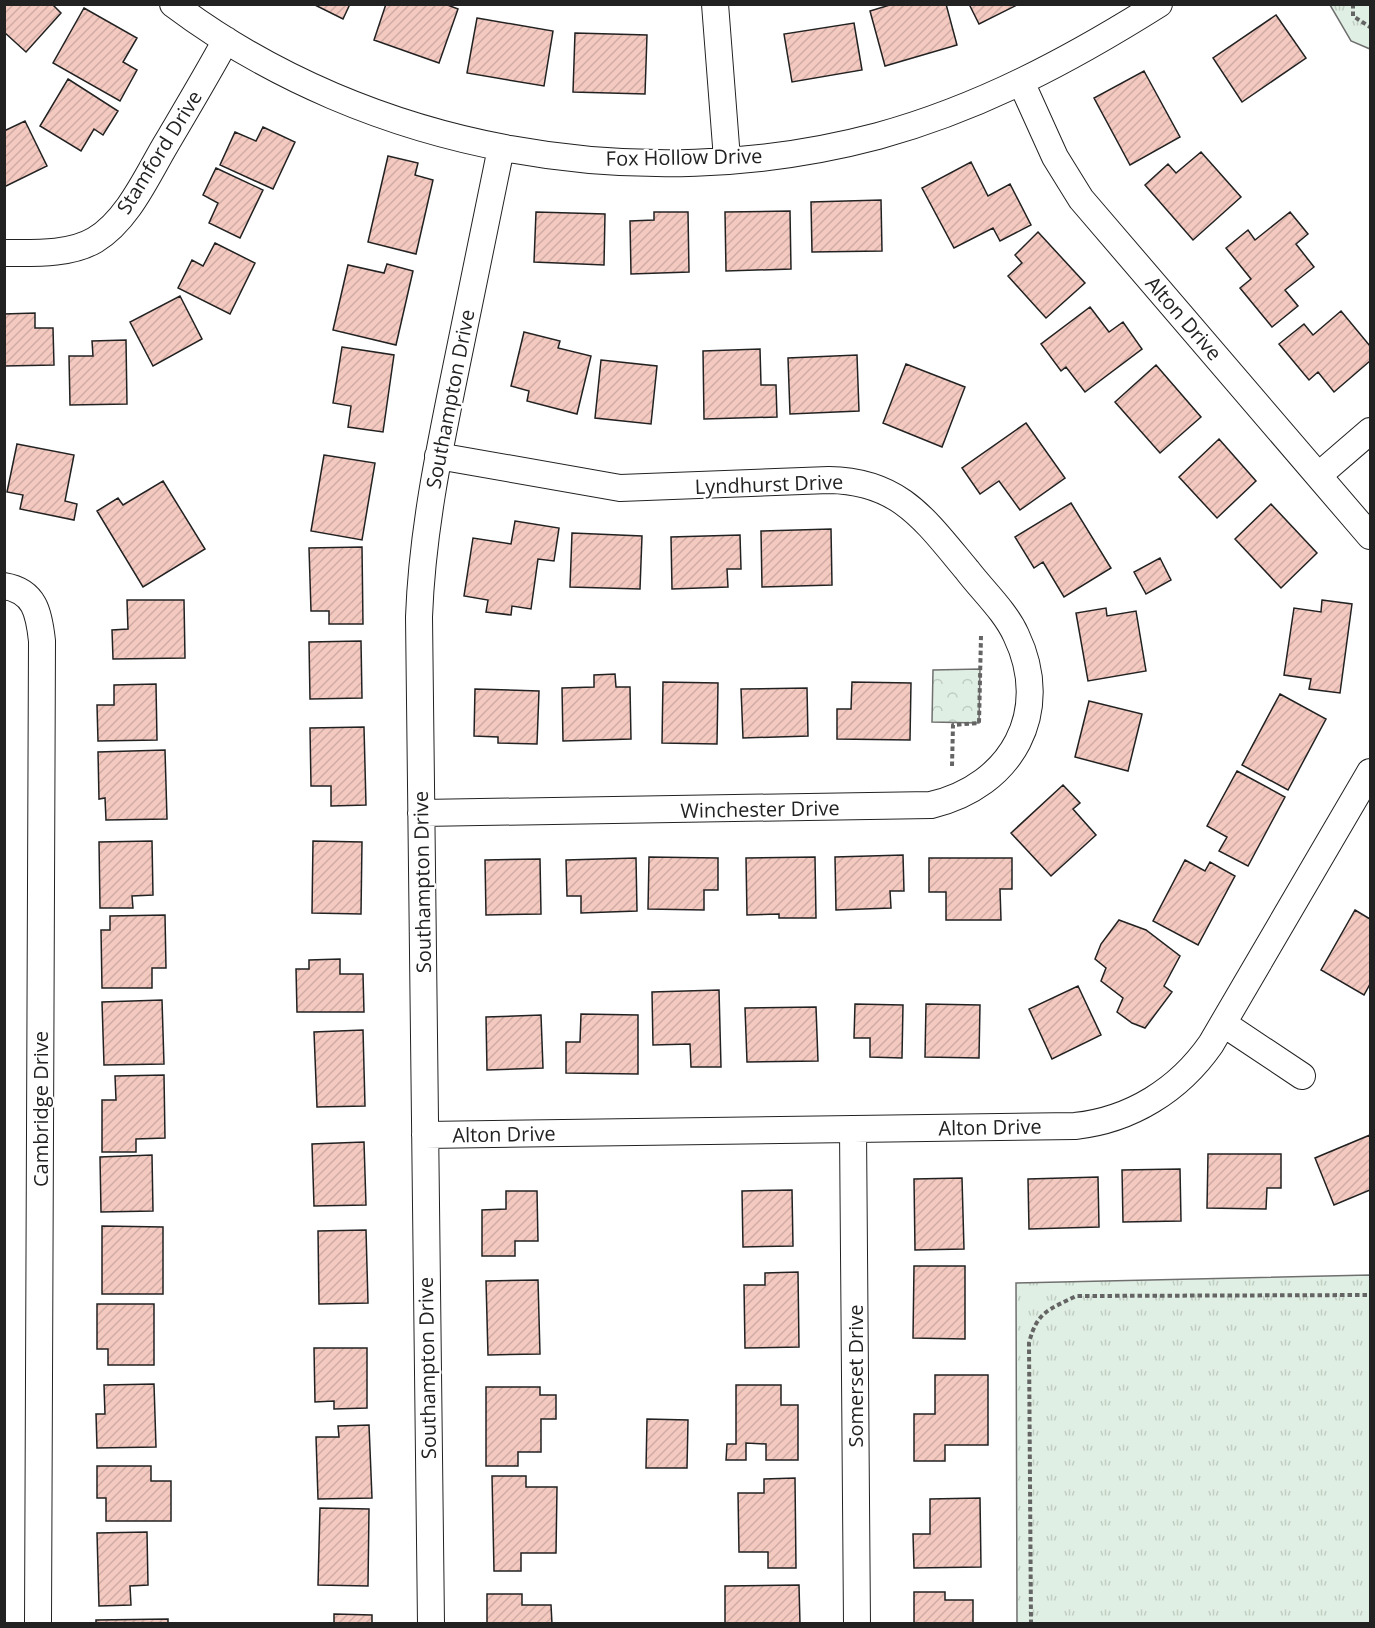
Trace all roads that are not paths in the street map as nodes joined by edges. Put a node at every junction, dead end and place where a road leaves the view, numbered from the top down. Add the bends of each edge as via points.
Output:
1 (173, 4) edge
2 (715, 4) edge
3 (1159, 4) edge
4 (226, 40) junction
5 (1022, 84) junction
6 (501, 148) junction
7 (727, 159) junction
8 (4, 253) edge
9 (1371, 431) edge
10 (438, 456) junction
11 (1319, 475) junction
12 (1371, 536) edge
13 (4, 586) edge
14 (1031, 688) joint
15 (1371, 772) edge
16 (421, 813) junction
17 (1224, 1024) junction
18 (1302, 1076) dead end
19 (853, 1129) junction
20 (425, 1135) junction
21 (38, 1623) edge
22 (430, 1623) edge
23 (857, 1623) edge

1 - 4 street, Fox Hollow Drive
2 - 7 street
3 - 5 street, Fox Hollow Drive via 1078,55
4 - 6 street, Fox Hollow Drive via 271,66 368,109
4 - 8 street, Stamford Drive via 133,199 109,228 95,240 77,247
5 - 7 street, Fox Hollow Drive via 878,136 804,151
5 - 11 street, Alton Drive via 1055,157 1082,199
6 - 7 street, Fox Hollow Drive via 612,161
6 - 10 street, Southampton Drive
9 - 11 street
10 - 14 street, Lyndhurst Drive via 620,488 829,480 880,488 922,516 1005,616 1023,650
10 - 16 street, Southampton Drive via 420,574
11 - 12 street, Alton Drive
13 - 21 street, Cambridge Drive via 30,596 37,609 42,641
14 - 16 street, Winchester Drive via 1026,724 994,774 957,799 931,805
15 - 17 street, Alton Drive
16 - 20 street, Southampton Drive
17 - 18 street
17 - 19 street, Alton Drive via 1184,1078 1135,1110 1093,1124
19 - 20 street, Alton Drive
19 - 23 street, Somerset Drive
20 - 22 street, Southampton Drive

